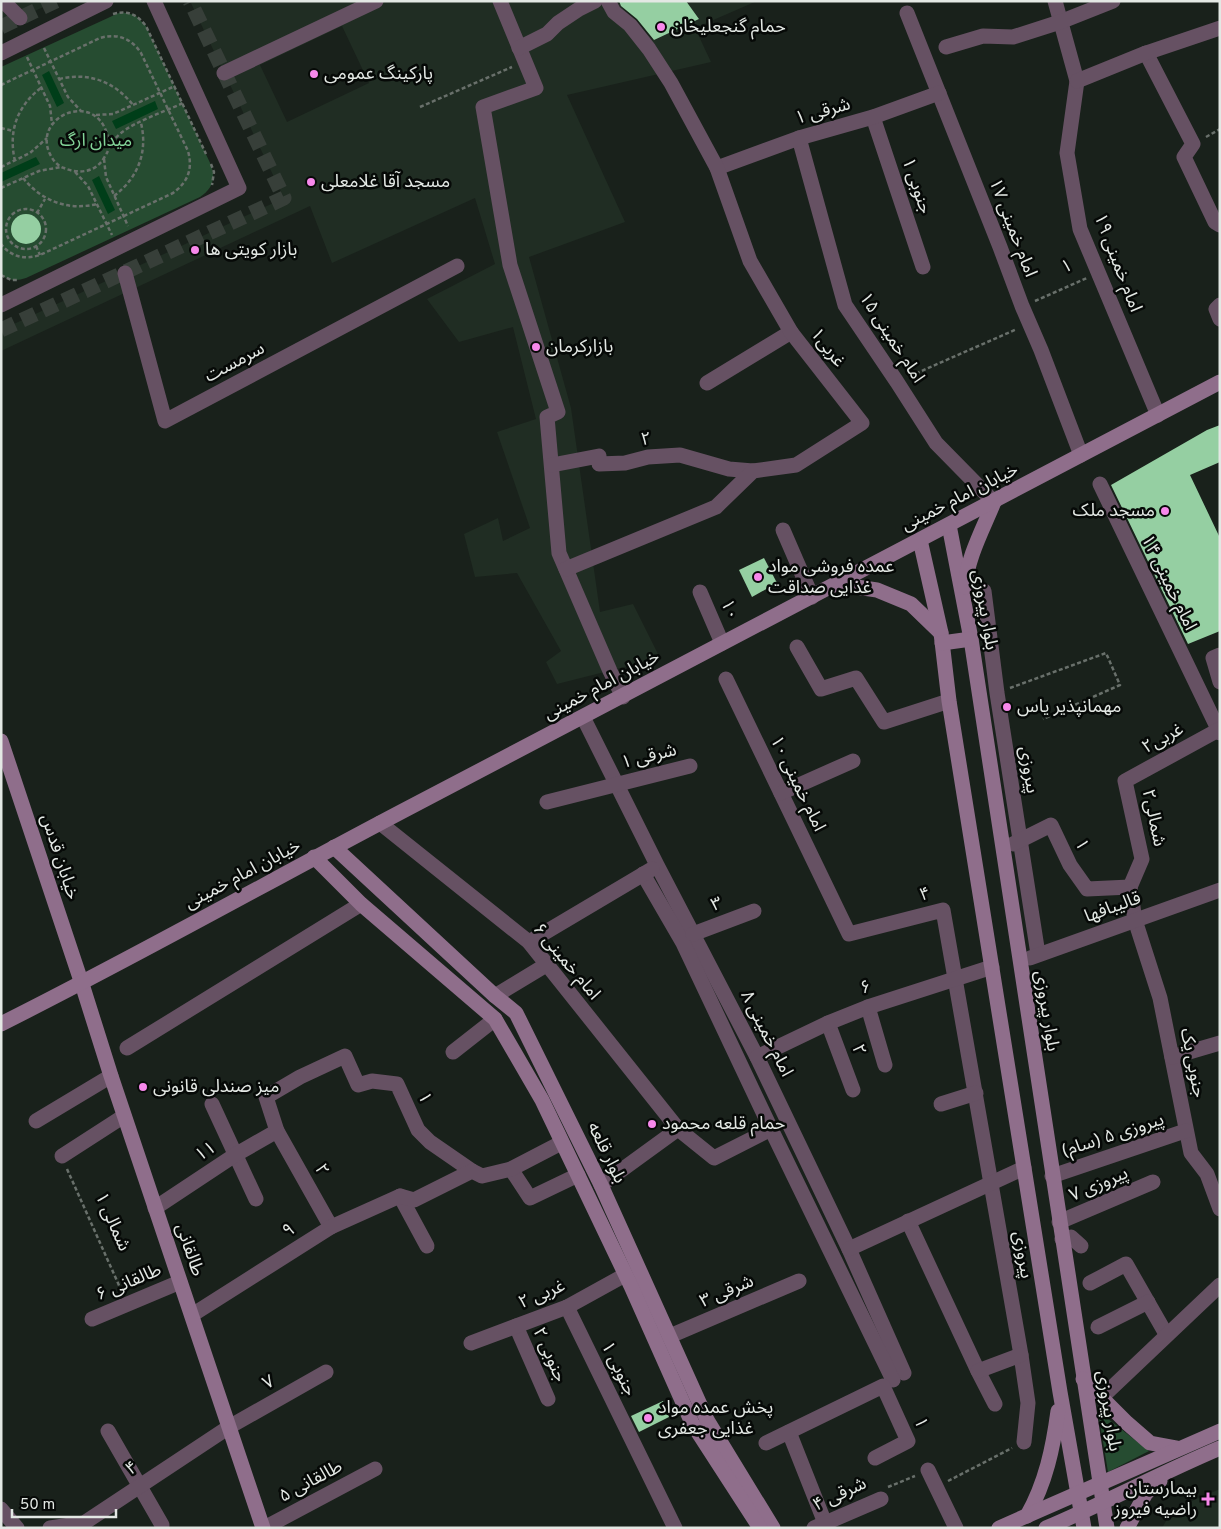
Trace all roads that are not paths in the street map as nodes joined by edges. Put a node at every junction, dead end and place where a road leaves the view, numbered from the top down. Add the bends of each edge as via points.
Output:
1 (3, 1) edge
2 (106, 1) edge
3 (154, 1) edge
4 (376, 1) edge
5 (500, 1) edge
6 (595, 1) edge
7 (608, 1) edge
8 (1055, 1) edge
9 (1113, 1) edge
10 (907, 13) dead end
11 (20, 18) dead end
12 (1060, 22) junction
13 (1220, 28) edge
14 (946, 47) dead end
15 (1, 53) edge
16 (1146, 53) junction
17 (522, 55) junction
18 (224, 73) dead end
19 (1077, 81) junction
20 (939, 93) junction
21 (873, 117) junction
22 (800, 138) junction
23 (717, 168) junction
24 (1218, 223) edge
25 (457, 266) dead end
26 (923, 267) dead end
27 (125, 273) dead end
28 (1220, 304) edge
29 (1, 305) edge
30 (1220, 319) edge
31 (791, 332) junction
32 (1220, 382) edge
33 (707, 383) dead end
34 (1158, 415) junction
35 (1081, 456) junction
36 (552, 464) junction
37 (753, 471) junction
38 (1100, 484) dead end
39 (994, 502) junction
40 (949, 525) junction
41 (783, 530) dead end
42 (920, 540) junction
43 (566, 569) junction
44 (836, 584) junction
45 (984, 591) dead end
46 (700, 592) dead end
47 (812, 597) junction
48 (964, 601) junction
49 (942, 638) junction
50 (971, 638) junction
51 (722, 643) junction
52 (797, 647) dead end
53 (1220, 655) edge
54 (726, 679) dead end
55 (1220, 682) edge
56 (622, 697) junction
57 (949, 702) junction
58 (582, 717) junction
59 (1219, 730) edge
60 (1, 741) edge
61 (853, 761) dead end
62 (690, 766) dead end
63 (1125, 781) joint
64 (617, 784) junction
65 (781, 793) junction
66 (547, 802) dead end
67 (380, 823) junction
68 (1020, 842) junction
69 (334, 848) junction
70 (1002, 849) junction
71 (314, 858) junction
72 (657, 865) junction
73 (643, 874) junction
74 (1130, 887) junction
75 (1220, 890) edge
76 (362, 904) junction
77 (754, 911) dead end
78 (1135, 920) junction
79 (693, 934) junction
80 (849, 934) joint
81 (529, 942) junction
82 (1038, 954) junction
83 (1020, 963) junction
84 (546, 965) junction
85 (992, 967) junction
86 (955, 978) junction
87 (82, 984) junction
88 (495, 996) junction
89 (868, 1007) junction
90 (495, 1019) junction
91 (828, 1023) junction
92 (1, 1024) edge
93 (1220, 1043) edge
94 (127, 1048) dead end
95 (453, 1052) dead end
96 (345, 1056) joint
97 (757, 1057) junction
98 (1172, 1057) junction
99 (885, 1065) dead end
100 (111, 1076) junction
101 (853, 1090) dead end
102 (976, 1093) junction
103 (212, 1104) dead end
104 (941, 1104) dead end
105 (124, 1116) junction
106 (36, 1122) dead end
107 (678, 1129) junction
108 (770, 1129) junction
109 (278, 1130) junction
110 (1185, 1131) junction
111 (562, 1143) junction
112 (62, 1156) road end
113 (235, 1156) junction
114 (1024, 1168) junction
115 (511, 1169) junction
116 (472, 1171) junction
117 (1214, 1171) edge
118 (578, 1175) junction
119 (1052, 1176) junction
120 (1153, 1182) dead end
121 (990, 1184) junction
122 (601, 1185) junction
123 (407, 1198) junction
124 (256, 1199) dead end
125 (155, 1208) junction
126 (1220, 1209) edge
127 (908, 1221) junction
128 (1059, 1222) junction
129 (331, 1227) junction
130 (1062, 1239) junction
131 (426, 1246) dead end
132 (1081, 1246) dead end
133 (850, 1249) junction
134 (625, 1275) junction
135 (799, 1281) dead end
136 (180, 1282) junction
137 (1090, 1283) dead end
138 (1220, 1284) edge
139 (1148, 1302) junction
140 (567, 1307) junction
141 (192, 1315) junction
142 (92, 1319) dead end
143 (516, 1326) junction
144 (1098, 1327) dead end
145 (1166, 1334) junction
146 (670, 1336) junction
147 (471, 1343) dead end
148 (1021, 1355) junction
149 (978, 1371) junction
150 (326, 1372) dead end
151 (1083, 1375) junction
152 (1058, 1376) junction
153 (893, 1380) junction
154 (1060, 1392) junction
155 (1102, 1397) junction
156 (548, 1399) dead end
157 (995, 1404) dead end
158 (229, 1427) junction
159 (108, 1431) dead end
160 (1220, 1431) edge
161 (789, 1432) junction
162 (1024, 1442) road end
163 (766, 1443) dead end
164 (1177, 1448) junction
165 (1220, 1448) edge
166 (875, 1458) dead end
167 (1180, 1465) junction
168 (375, 1469) dead end
169 (928, 1470) road end
170 (1100, 1482) junction
171 (139, 1487) junction
172 (1077, 1493) junction
173 (881, 1499) road end
174 (1104, 1503) junction
175 (1, 1509) edge
176 (1027, 1516) junction
177 (1082, 1520) edge
178 (162, 1525) dead end
179 (819, 1526) edge
180 (17, 1528) edge
181 (50, 1528) edge
182 (264, 1528) edge
183 (675, 1528) edge
184 (760, 1528) edge
185 (773, 1528) edge
186 (956, 1528) edge
187 (999, 1528) edge
188 (1046, 1528) edge
189 (1107, 1528) edge
190 (1127, 1528) edge

1 - 11 street
2 - 15 street
3 - 29 street via 239,188
4 - 18 street
5 - 17 street
6 - 17 street via 558,23
7 - 23 street, غربی۱ via 655,58
8 - 12 street, امام خمینی ۱۹
9 - 12 street
10 - 20 street, امام خمینی ۱۷
12 - 14 street via 1013,37 983,36
12 - 19 street, امام خمینی ۱۹
13 - 16 street
16 - 19 street
16 - 24 street via 1194,144 1184,157
17 - 36 street via 536,88 483,107 510,265 558,412 547,417
19 - 34 street, امام خمینی ۱۹ via 1067,154 1080,229
20 - 21 street, ۱ شرقی
20 - 35 street, امام خمینی ۱۷
21 - 22 street, ۱ شرقی
21 - 26 street, ۱ جنوبی
22 - 23 street, ۱ شرقی
22 - 39 street, امام خمینی ۱۵ via 845,305 936,442
23 - 31 street, غربی۱ via 750,261
25 - 27 street, سرمست via 165,421
28 - 30 street via 1216,310
31 - 33 street
31 - 37 street, غربی۱ via 862,423 796,464
32 - 34 main road, خیابان امام خمینی
34 - 35 main road, خیابان امام خمینی
35 - 39 main road, خیابان امام خمینی
36 - 37 street, ۲ via 599,456 599,464 680,455 729,469
36 - 43 street via 559,553
37 - 43 street via 716,507
38 - 59 street, امام خمینی ۱۴
39 - 40 main road, خیابان امام خمینی
39 - 48 main road via 966,576
40 - 42 main road, خیابان امام خمینی
40 - 48 main road, بلوار پیروزی
41 - 47 street
42 - 44 main road, خیابان امام خمینی
42 - 49 main road
43 - 56 street
44 - 47 main road, خیابان امام خمینی
44 - 49 main road via 877,590 911,604
45 - 68 street, پیروزی
46 - 51 street, ۱۰
47 - 51 main road, خیابان امام خمینی
48 - 50 main road, بلوار پیروزی
49 - 50 main road
49 - 57 main road
50 - 70 main road, بلوار پیروزی
51 - 56 main road, خیابان امام خمینی
52 - 57 street via 821,689 856,678 884,722
53 - 55 street via 1213,658
54 - 65 street, امام خمینی ۱۰
56 - 58 main road, خیابان امام خمینی
57 - 85 main road
58 - 64 street, امام خمینی ۸
58 - 67 main road, خیابان امام خمینی
59 - 63 street, غربی۲
60 - 87 main road, خیابان قدس
61 - 65 street
62 - 64 street, ۱ شرقی
63 - 74 street, شمالی۲ via 1142,859
64 - 66 street, ۱ شرقی
64 - 72 street, امام خمینی ۸
65 - 80 street, امام خمینی ۱۰
67 - 69 main road, خیابان امام خمینی
67 - 81 street, امام خمینی ۶
68 - 70 street, ۱
68 - 74 street, ۱ via 1052,825 1070,865 1087,889
68 - 82 street, پیروزی
69 - 71 main road, خیابان امام خمینی
69 - 88 main road, بلوار قلعه
70 - 83 main road, بلوار پیروزی
71 - 76 main road, بلوار قلعه
71 - 87 main road, خیابان امام خمینی
72 - 73 street
72 - 79 street, امام خمینی ۸
73 - 81 street
73 - 108 street via 683,943
74 - 78 street
75 - 78 street, قالیبافها
76 - 90 main road, بلوار قلعه
76 - 94 street
77 - 79 street, ۳
78 - 82 street, قالیبافها
78 - 98 street, جنوبی یک via 1160,998
79 - 97 street, امام خمینی ۸
80 - 86 street, ۴ via 943,910
81 - 84 street, امام خمینی ۶
82 - 83 street, قالیبافها
83 - 119 main road, بلوار پیروزی
84 - 88 street
84 - 107 street, امام خمینی ۶
85 - 86 street, ۶
85 - 114 main road
86 - 89 street, ۶
86 - 102 street, پیروزی
87 - 92 main road, خیابان امام خمینی
87 - 100 main road, طالقانی
88 - 122 main road, بلوار قلعه via 516,1013
89 - 91 street, ۶
89 - 99 street
90 - 95 street
90 - 111 main road, بلوار قلعه via 542,1100
91 - 97 street, ۶
91 - 101 street, ۲
93 - 98 street
96 - 109 street, ۲ via 266,1097
96 - 116 street, ۱ via 358,1085 372,1081 397,1084 418,1130
97 - 133 street, امام خمینی ۸
98 - 110 street, جنوبی یک
100 - 105 main road, طالقانی
100 - 106 street
102 - 104 street
102 - 121 street, پیروزی
103 - 113 street
105 - 112 street
105 - 125 main road, طالقانی
107 - 108 street, امام خمینی ۶ via 714,1158
107 - 122 street
108 - 153 street
109 - 113 street, ۱۱
109 - 129 street, ۲
110 - 117 street, جنوبی یک via 1191,1153
110 - 119 street, پیروزی ۵ (سام)
111 - 115 street
111 - 118 main road, بلوار قلعه
113 - 124 street
113 - 125 street, ۱۱
114 - 121 street
114 - 152 main road
115 - 116 street via 482,1176
115 - 118 street via 530,1198
116 - 123 street, ۹
117 - 126 street, جنوبی یک
118 - 134 main road, بلوار قلعه
119 - 128 main road, بلوار پیروزی
120 - 128 street, پیروزی ۷
121 - 127 street
121 - 148 street, پیروزی
122 - 146 main road, بلوار قلعه
123 - 129 street, ۹
123 - 131 street
125 - 136 main road, طالقانی
127 - 133 street
127 - 149 street
128 - 130 main road, بلوار پیروزی
129 - 141 street, ۹
130 - 132 street via 1071,1237
130 - 151 main road, بلوار پیروزی
133 - 153 street, امام خمینی ۸
134 - 140 street, ۲ غربی
134 - 184 main road, بلوار قلعه via 692,1424
135 - 146 street, ۳ شرقی
136 - 141 main road, طالقانی
136 - 142 street, طالقانی ۶
137 - 139 street via 1126,1264
138 - 145 street
139 - 144 street
139 - 145 street
140 - 143 street, ۲ غربی
140 - 183 street, ۱ جنوبی
141 - 158 main road, طالقانی
143 - 147 street, ۲ غربی
143 - 156 street, ۲ جنوبی
145 - 155 street
146 - 185 main road, بلوار قلعه via 708,1420
148 - 149 street
148 - 162 street, پیروزی via 1028,1403
149 - 157 street
150 - 158 street, ۷
151 - 152 main road
151 - 155 main road
151 - 170 main road, بلوار پیروزی
152 - 154 main road
153 - 161 street
153 - 166 street, ۱ via 908,1441
154 - 172 main road
154 - 176 main road via 1054,1442 1044,1482
155 - 164 main road via 1150,1443
158 - 171 street, ۴
158 - 182 main road, طالقانی
159 - 171 street
160 - 164 main road
161 - 163 street
161 - 179 street
164 - 170 main road
165 - 167 main road
167 - 174 main road
167 - 190 main road via 1146,1493
168 - 182 street, طالقانی ۵
169 - 186 street
170 - 172 main road
170 - 174 main road, بلوار پیروزی
171 - 178 street
171 - 181 street, ۴ via 84,1522
172 - 176 main road
172 - 177 main road
173 - 179 street, شرقی ۴
174 - 177 main road
174 - 189 main road, بلوار پیروزی
175 - 180 street
176 - 187 main road
177 - 188 main road

